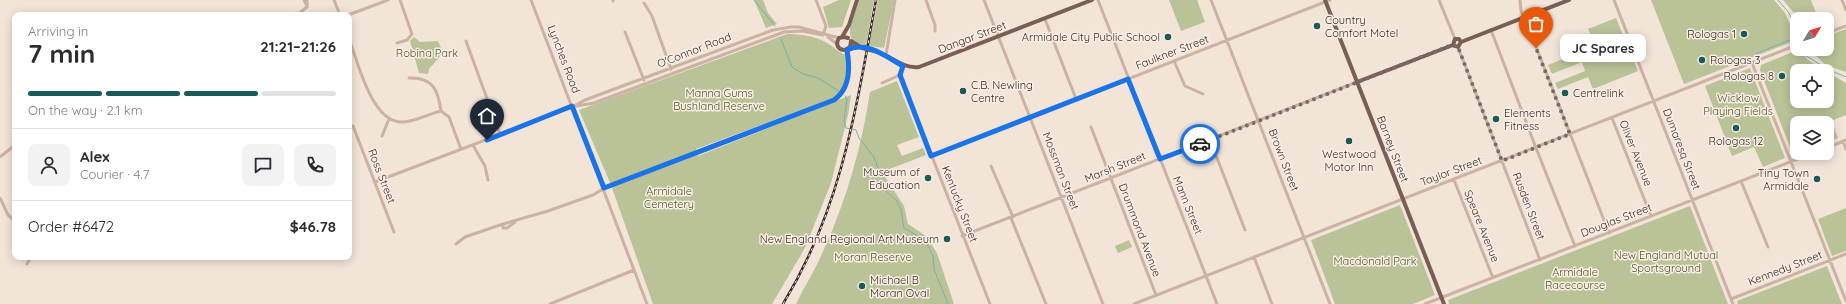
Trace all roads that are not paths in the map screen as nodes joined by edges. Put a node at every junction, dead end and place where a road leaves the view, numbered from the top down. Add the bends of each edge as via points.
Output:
1 (304, 0) edge
2 (307, 0) edge
3 (334, 0) edge
4 (388, 0) edge
5 (400, 0) edge
6 (531, 0) edge
7 (816, 0) edge
8 (857, 0) edge
9 (895, 0) edge
10 (926, 0) edge
11 (984, 0) edge
12 (1092, 0) edge
13 (1098, 0) edge
14 (1212, 0) edge
15 (1439, 0) edge
16 (1520, 0) edge
17 (1566, 0) edge
18 (1614, 0) edge
19 (1842, 0) edge
20 (1327, 1) edge
21 (644, 3) dead end
22 (307, 7) junction
23 (1846, 10) edge
24 (301, 12) edge
25 (339, 12) edge
26 (352, 14) edge
27 (1044, 18) junction
28 (1524, 18) junction
29 (1846, 26) edge
30 (847, 30) junction
31 (1491, 30) junction
32 (1834, 30) edge
33 (935, 31) dead end
34 (625, 32) dead end
35 (825, 36) junction
36 (998, 36) junction
37 (841, 38) junction
38 (848, 38) junction
39 (1455, 39) junction
40 (1228, 40) junction
41 (466, 41) dead end
42 (851, 42) junction
43 (1461, 42) junction
44 (397, 43) dead end
45 (837, 44) junction
46 (1452, 45) junction
47 (352, 47) edge
48 (860, 47) junction
49 (1458, 47) junction
50 (1790, 48) edge
51 (848, 49) junction
52 (886, 55) junction
53 (1174, 61) junction
54 (1752, 62) junction
55 (903, 66) junction
56 (670, 69) junction
57 (900, 75) junction
58 (410, 78) dead end
59 (644, 79) junction
60 (1128, 79) junction
61 (1357, 82) junction
62 (882, 83) dead end
63 (645, 84) junction
64 (1203, 94) dead end
65 (1076, 99) junction
66 (1654, 101) junction
67 (572, 106) junction
68 (441, 111) junction
69 (1030, 117) junction
70 (1612, 118) junction
71 (389, 119) junction
72 (1259, 121) junction
73 (352, 126) edge
74 (1091, 127) dead end
75 (500, 134) junction
76 (1570, 134) junction
77 (382, 136) dead end
78 (1210, 140) junction
79 (1845, 141) edge
80 (473, 145) junction
81 (1834, 145) edge
82 (12, 147) edge
83 (1536, 148) junction
84 (461, 149) junction
85 (1846, 149) edge
86 (931, 156) junction
87 (0, 157) edge
88 (1160, 159) junction
89 (1502, 161) junction
90 (1791, 161) junction
91 (992, 166) dead end
92 (1111, 179) junction
93 (488, 180) dead end
94 (1454, 180) junction
95 (1741, 181) junction
96 (375, 182) junction
97 (604, 188) junction
98 (0, 198) edge
99 (1061, 198) junction
100 (1403, 199) junction
101 (1692, 200) junction
102 (1651, 216) junction
103 (1012, 217) junction
104 (12, 218) edge
105 (1245, 230) dead end
106 (394, 232) dead end
107 (1609, 233) junction
108 (962, 236) junction
109 (1304, 238) junction
110 (456, 244) dead end
111 (1574, 246) junction
112 (1768, 247) dead end
113 (1846, 254) edge
114 (1254, 257) junction
115 (29, 260) edge
116 (1540, 260) junction
117 (1830, 260) junction
118 (27, 264) dead end
119 (634, 270) junction
120 (1206, 276) junction
121 (1493, 278) junction
122 (1156, 295) junction
123 (1442, 298) junction
124 (1731, 298) junction
125 (1846, 301) edge
126 (550, 304) edge
127 (647, 304) edge
128 (990, 304) edge
129 (1046, 304) edge
130 (1103, 304) edge
131 (1134, 304) edge
132 (1217, 304) edge
133 (1272, 304) edge
134 (1330, 304) edge
135 (1425, 304) edge
136 (1444, 304) edge
137 (1732, 304) edge

1 - 22 street
2 - 22 street
3 - 25 street
4 - 26 street
5 - 44 street via 412,34 407,40
6 - 67 street, Lynches Road
7 - 35 street via 826,26
8 - 30 main road
9 - 52 street
10 - 33 street
11 - 36 street, Mossman Street
12 - 27 main road, Dangar Street
13 - 60 street, Mann Street
14 - 40 street, Brown Street
15 - 39 street
16 - 28 street
17 - 28 main road
18 - 66 street, Dumaresq Street
19 - 23 street
20 - 40 street, Faulkner Street
20 - 61 main road, Barney Street
21 - 56 street via 652,16
22 - 24 street
27 - 36 main road, Dangar Street
27 - 65 street
28 - 31 main road
28 - 76 street
29 - 32 street
30 - 37 main road
30 - 38 main road
31 - 43 main road
31 - 83 street
34 - 59 street
35 - 37 street, O'Connor Road
35 - 45 street, O'Connor Road
35 - 56 street, O'Connor Road via 820,32 799,28 778,29
35 - 63 street, O'Connor Road via 802,31 784,32
36 - 55 main road, Dangar Street via 919,67
36 - 69 street, Mossman Street
37 - 38 main road
37 - 45 main road
38 - 42 main road
39 - 43 main road
39 - 46 main road
40 - 53 street, Faulkner Street
40 - 72 street, Brown Street
41 - 75 street
42 - 48 main road
42 - 51 main road
43 - 49 main road
45 - 51 main road via 841,50
46 - 49 main road
46 - 61 main road, Marsh Street
47 - 71 street via 376,107
48 - 51 main road
48 - 52 main road, bridge
49 - 89 street, Rusden Street
50 - 54 street, Taylor Street
51 - 97 street via 845,89 834,100
52 - 55 main road
53 - 60 street, Faulkner Street
53 - 64 street via 1185,86
54 - 66 street, Taylor Street
54 - 90 street
55 - 57 street
56 - 59 street, O'Connor Road
57 - 62 street
57 - 86 street, Kentucky Street
58 - 68 street via 429,81
59 - 63 street
59 - 67 street, O'Connor Road
60 - 65 street, Faulkner Street
60 - 88 street, Mann Street
61 - 72 street, Marsh Street
61 - 100 main road, Barney Street
63 - 67 street, O'Connor Road via 594,103
65 - 69 street, Faulkner Street
66 - 70 street, Taylor Street
66 - 101 street, Dumaresq Street
67 - 75 street, O'Connor Road
67 - 97 street, Lynches Road
68 - 71 street via 409,122
68 - 84 street via 449,117
69 - 86 street, Faulkner Street
69 - 99 street, Mossman Street
70 - 76 street, Taylor Street
70 - 102 street, Oliver Avenue
71 - 77 street
72 - 78 street, Marsh Street
72 - 109 street, Brown Street
73 - 96 street, Ross Street
74 - 92 street, Drummond Avenue
75 - 80 street, O'Connor Road
76 - 83 street, Taylor Street
76 - 107 street
78 - 88 street, Marsh Street
78 - 105 street
79 - 81 street
79 - 85 street
80 - 84 street, O'Connor Road
80 - 93 street via 485,166
82 - 87 street
83 - 89 street, Taylor Street
83 - 111 street
84 - 96 street, O'Connor Road
86 - 108 street, Kentucky Street
88 - 92 street, Marsh Street
88 - 120 street, Mann Street
89 - 94 street, Taylor Street
89 - 116 street, Rusden Street
90 - 95 street, Douglas Street
90 - 117 street
91 - 103 street
92 - 99 street, Marsh Street
92 - 122 street, Drummond Avenue
94 - 100 street, Taylor Street
94 - 121 street, Speare Avenue
95 - 101 street, Douglas Street
95 - 112 street
96 - 106 street, Ross Street
97 - 110 street via 593,195 515,222 505,229 503,224 465,237
97 - 119 street, Lynches Road
98 - 104 street
99 - 103 street, Marsh Street
99 - 130 street, Mossman Street
100 - 109 street, Taylor Street
100 - 123 main road, Barney Street
101 - 102 street, Douglas Street
101 - 124 street, Dumaresq Street
102 - 107 street, Douglas Street
103 - 108 street, Marsh Street
103 - 129 street
107 - 111 street, Douglas Street
108 - 128 street, Kentucky Street
109 - 114 street, Taylor Street
109 - 134 street, Brown Street
111 - 116 street, Douglas Street
113 - 117 street, Kennedy Street
114 - 120 street, Taylor Street
114 - 133 street
115 - 118 street
116 - 121 street, Douglas Street
117 - 124 street, Kennedy Street
117 - 125 street
119 - 126 street
119 - 127 street, Lynches Road
120 - 122 street, Taylor Street
120 - 132 street, Mann Street
121 - 123 street, Douglas Street
122 - 131 street, Taylor Street
123 - 135 street, Douglas Street
123 - 136 main road, Barney Street
124 - 137 street, Dumaresq Street

